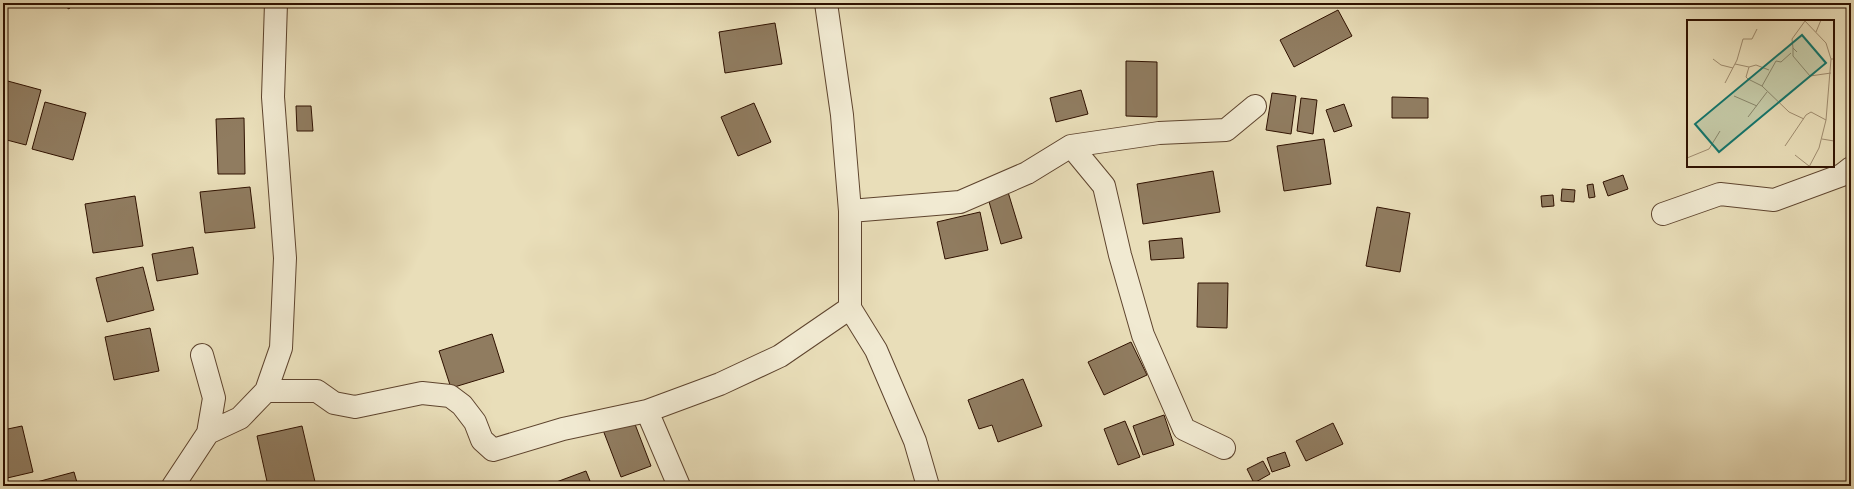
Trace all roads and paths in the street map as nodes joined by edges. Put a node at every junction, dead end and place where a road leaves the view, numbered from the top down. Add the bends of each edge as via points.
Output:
1 (276, 3) edge
2 (826, 3) edge
3 (1255, 106) dead end
4 (1071, 146) junction
5 (1851, 168) edge
6 (850, 211) junction
7 (1663, 214) dead end
8 (850, 308) junction
9 (202, 355) dead end
10 (266, 391) junction
11 (647, 411) junction
12 (208, 433) junction
13 (1224, 448) dead end
14 (173, 486) edge
15 (678, 486) edge
16 (928, 486) edge

1 - 10 street via 273,97 285,258 281,348
2 - 6 street via 842,115
3 - 4 street via 1226,130 1159,133
4 - 6 street via 1027,173 960,202
4 - 13 street via 1104,186 1143,335 1184,429
5 - 7 street via 1842,176 1774,200 1720,194
6 - 8 street
8 - 11 street via 780,356 720,384
8 - 16 street via 876,350 915,441
9 - 12 street via 214,398
10 - 11 street via 317,390 334,403 355,406 422,393 450,396 466,410 475,422 482,440 493,450 563,429
10 - 12 street via 240,418
11 - 15 street
12 - 14 street

